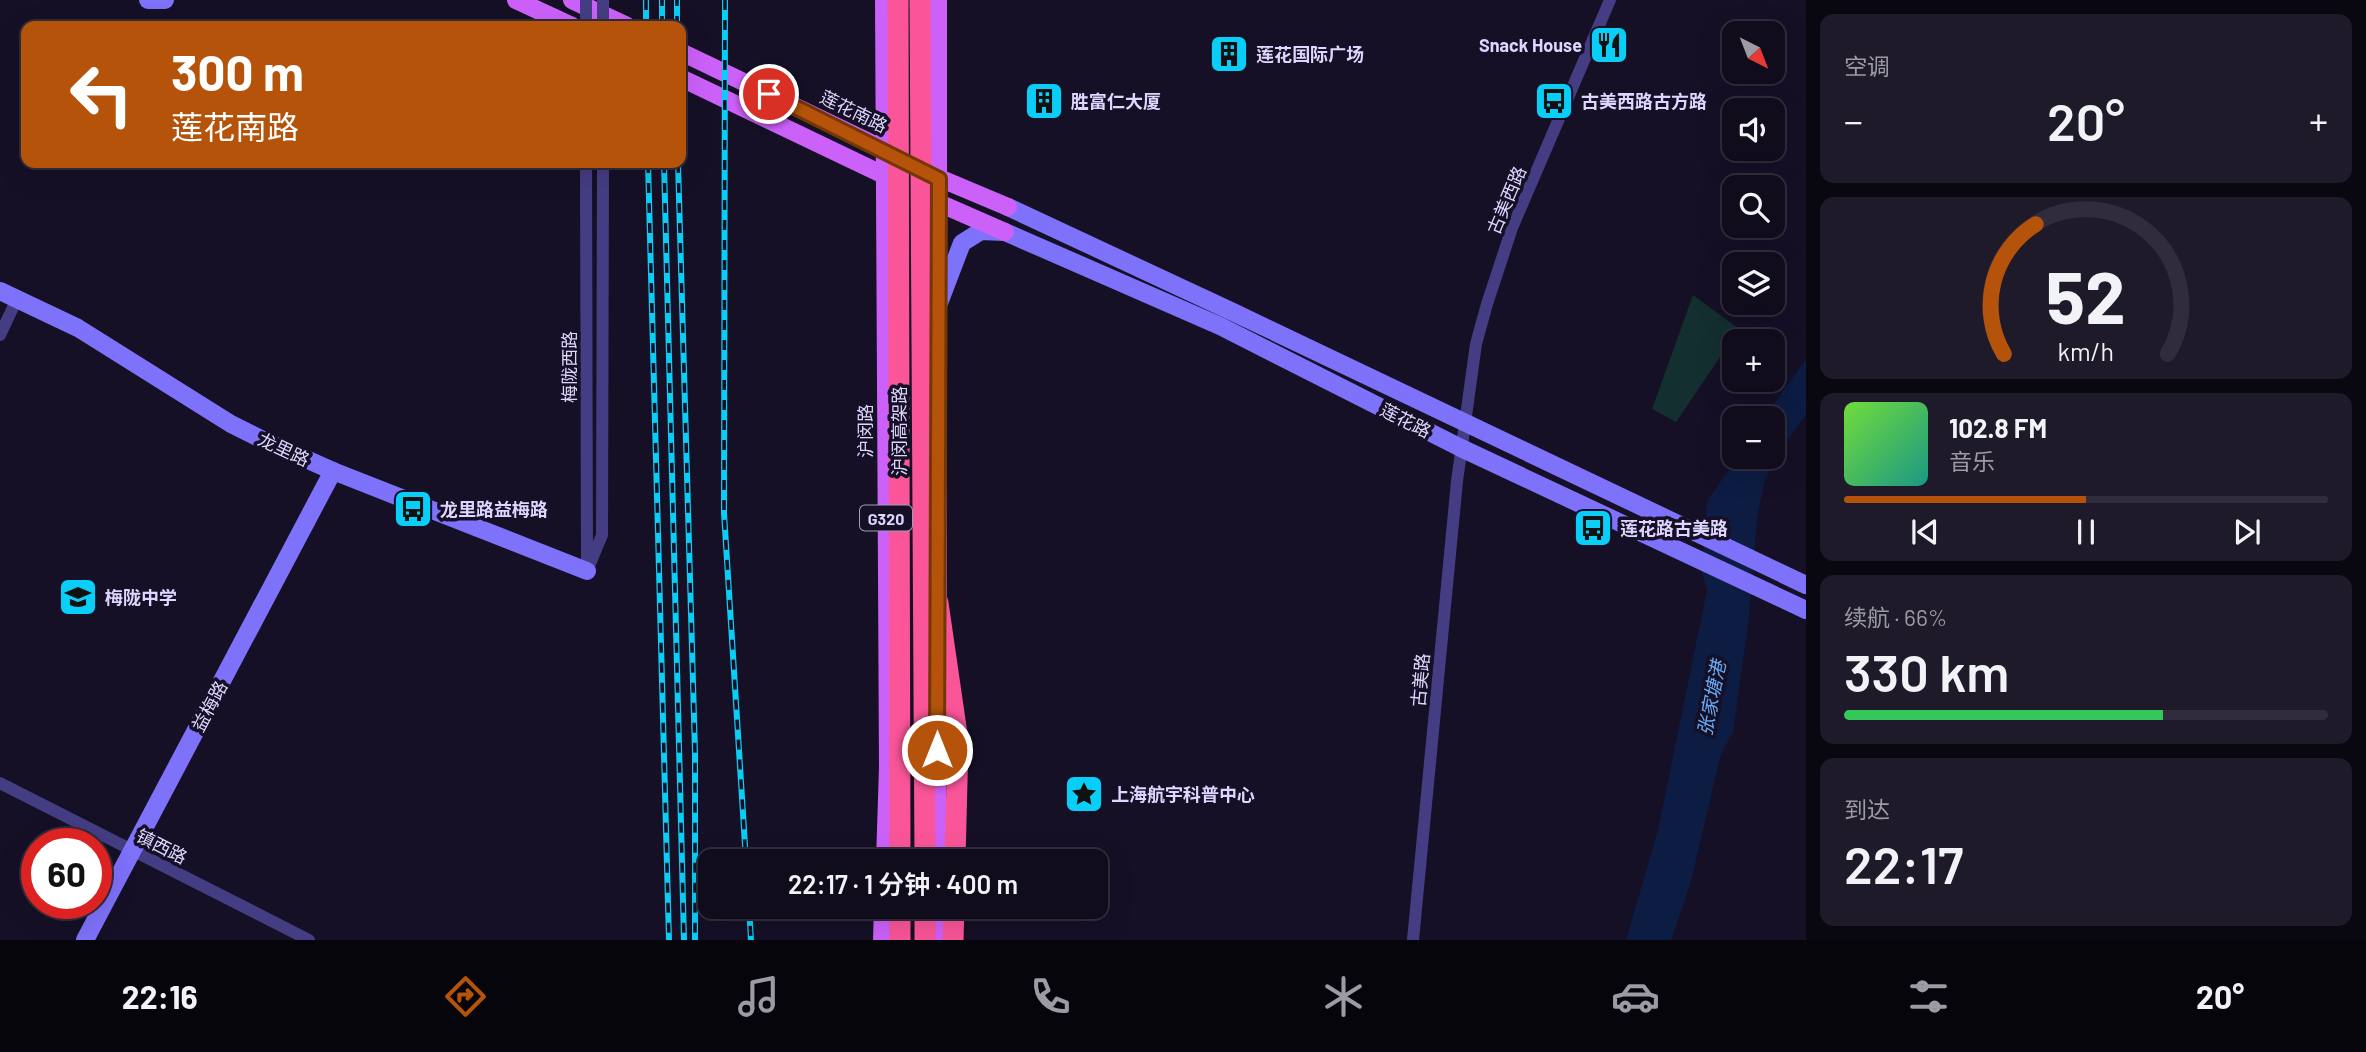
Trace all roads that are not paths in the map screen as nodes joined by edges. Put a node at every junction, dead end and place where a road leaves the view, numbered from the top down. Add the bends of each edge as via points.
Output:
1 (148, 0) edge
2 (165, 0) edge
3 (516, 0) edge
4 (572, 0) edge
5 (586, 0) edge
6 (603, 0) edge
7 (884, 0) edge
8 (898, 0) edge
9 (920, 0) edge
10 (938, 0) edge
11 (1610, 0) edge
12 (561, 21) edge
13 (586, 21) edge
14 (603, 21) edge
15 (616, 21) edge
16 (686, 54) edge
17 (686, 80) edge
18 (885, 150) junction
19 (586, 168) edge
20 (603, 168) edge
21 (885, 175) junction
22 (939, 179) junction
23 (939, 204) junction
24 (1008, 207) joint
25 (1005, 232) junction
26 (0, 291) edge
27 (17, 299) junction
28 (939, 303) junction
29 (0, 335) edge
30 (1465, 423) junction
31 (1461, 448) junction
32 (333, 471) junction
33 (587, 570) junction
34 (1806, 585) edge
35 (938, 603) junction
36 (1806, 610) edge
37 (0, 783) edge
38 (885, 849) edge
39 (900, 849) edge
40 (925, 849) edge
41 (937, 849) edge
42 (955, 849) edge
43 (133, 850) junction
44 (883, 919) edge
45 (900, 919) edge
46 (925, 919) edge
47 (938, 919) edge
48 (954, 919) edge
49 (85, 940) edge
50 (309, 940) edge
51 (882, 940) edge
52 (900, 940) edge
53 (925, 940) edge
54 (938, 940) edge
55 (953, 940) edge
56 (1413, 940) edge

1 - 2 main road
3 - 12 main road
4 - 15 main road
5 - 13 street, bridge
6 - 14 street, bridge
7 - 18 main road, 沪闵路 / G320
8 - 39 highway, 沪闵高架路, bridge
9 - 40 highway, 沪闵高架路, bridge
10 - 22 main road, G320
11 - 30 street, 古美西路 via 1500,260 1476,344
16 - 18 main road, 莲花南路
17 - 21 main road
18 - 21 main road, 沪闵路 / G320
18 - 22 main road, 莲花南路
19 - 33 street, 梅陇西路
20 - 33 street via 602,536
21 - 23 main road
21 - 38 main road, 沪闵路 / G320
22 - 23 main road, G320
22 - 24 main road, 莲花南路
23 - 25 main road
23 - 28 main road, G320
24 - 30 main road, 莲花路
25 - 28 main road via 981,231 962,243
25 - 31 main road, 莲花路 via 1220,326
26 - 27 main road, 龙里路
27 - 29 street
27 - 32 main road, 龙里路 via 101,341 232,424
28 - 35 main road, G320
30 - 31 street, 古美路
30 - 34 main road, 莲花路
31 - 36 main road, 莲花路
31 - 56 street, 古美路
32 - 33 main road, 龙里路
32 - 43 main road, 益梅路
35 - 41 main road, G320
35 - 42 highway via 958,741
37 - 43 street, 镇西路
43 - 49 main road, 益梅路
43 - 50 street, 镇西路
44 - 51 main road
45 - 52 highway
46 - 53 highway
47 - 54 main road
48 - 55 highway

